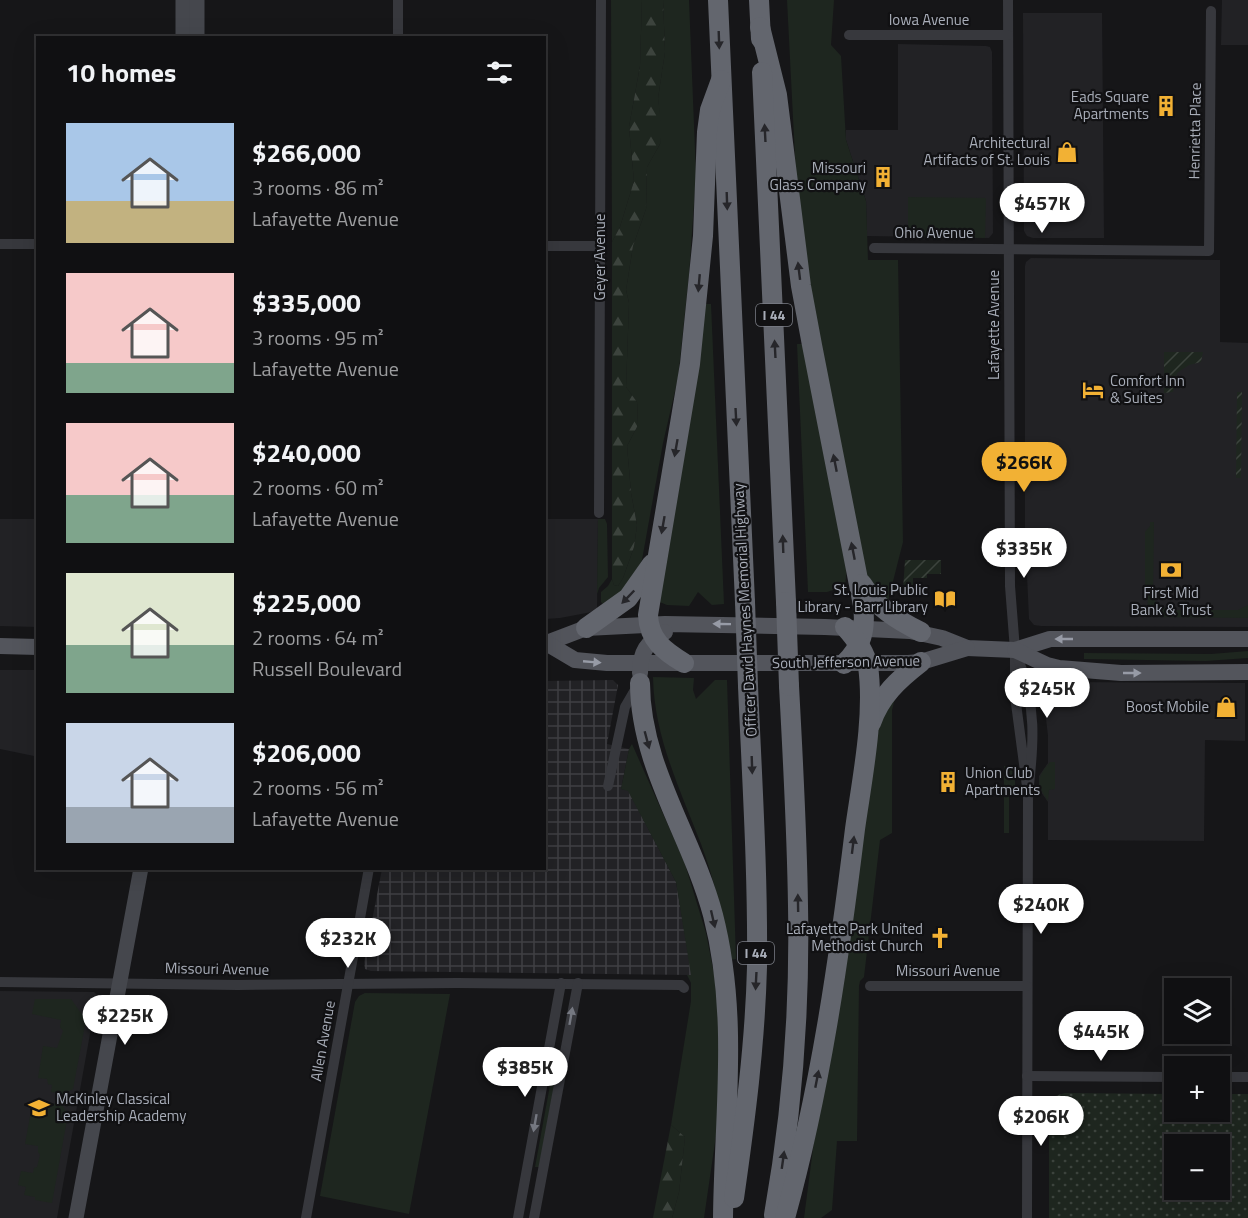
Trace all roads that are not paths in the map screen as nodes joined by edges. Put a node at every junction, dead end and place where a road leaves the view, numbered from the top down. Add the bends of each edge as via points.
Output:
1 (183, 0) edge
2 (197, 0) edge
3 (398, 0) edge
4 (601, 0) edge
5 (718, 0) edge
6 (759, 0) edge
7 (1008, 0) edge
8 (1211, 11) dead end
9 (760, 27) junction
10 (849, 35) dead end
11 (1008, 35) junction
12 (183, 36) edge
13 (197, 36) edge
14 (398, 36) edge
15 (721, 80) junction
16 (0, 244) edge
17 (36, 244) edge
18 (546, 246) edge
19 (600, 246) junction
20 (874, 248) dead end
21 (1009, 248) junction
22 (1209, 250) joint
23 (599, 513) dead end
24 (658, 554) junction
25 (858, 578) junction
26 (586, 628) junction
27 (651, 632) junction
28 (921, 632) junction
29 (856, 634) junction
30 (1248, 639) edge
31 (546, 644) edge
32 (0, 646) edge
33 (36, 647) edge
34 (967, 648) junction
35 (1015, 650) junction
36 (921, 662) junction
37 (640, 663) junction
38 (684, 663) junction
39 (844, 664) junction
40 (867, 664) junction
41 (1248, 672) edge
42 (640, 683) junction
43 (868, 731) junction
44 (608, 786) dead end
45 (141, 870) edge
46 (369, 870) edge
47 (0, 982) edge
48 (120, 982) junction
49 (348, 983) junction
50 (561, 983) junction
51 (578, 983) junction
52 (870, 986) dead end
53 (1027, 986) junction
54 (684, 988) dead end
55 (1027, 1076) junction
56 (1164, 1077) edge
57 (1230, 1077) edge
58 (1248, 1077) edge
59 (526, 1171) junction
60 (542, 1174) junction
61 (76, 1218) edge
62 (306, 1218) edge
63 (518, 1218) edge
64 (534, 1218) edge
65 (723, 1218) edge
66 (731, 1218) edge
67 (774, 1218) edge
68 (785, 1218) edge
69 (1027, 1218) edge

1 - 12 main road
2 - 13 main road
3 - 14 street
4 - 19 street, Geyer Avenue
5 -> 15 highway, Officer David Haynes Memorial Highway / I 44
6 - 9 highway, I 44
7 - 11 street, Lafayette Avenue
8 - 22 street, Henrietta Place
25 -> 9 highway via 801,286 777,95
67 -> 9 highway, I 44, bridge via 788,1122 798,978 796,832
10 - 11 street, Iowa Avenue
11 - 21 street, Lafayette Avenue
15 -> 24 highway via 710,111 697,306
15 -> 66 highway, Officer David Haynes Memorial Highway / I 44, bridge via 757,968 746,1117
16 - 17 street
18 - 19 street
19 - 23 street, Geyer Avenue
20 - 21 street, Ohio Avenue
21 - 22 street, Ohio Avenue
21 - 35 street, Lafayette Avenue via 1010,576
24 -> 26 highway via 632,593
24 - 27 highway via 649,603
25 - 28 highway via 878,605
25 - 29 highway via 864,614
26 - 27 main road, South Jefferson Avenue
26 - 31 main road, South Jefferson Avenue
29 -> 27 main road, South Jefferson Avenue via 685,623
27 - 37 main road
27 - 38 highway via 663,649
28 - 29 main road, South Jefferson Avenue
28 - 34 main road, South Jefferson Avenue
29 - 39 highway
29 - 40 highway
30 -> 35 main road, South Jefferson Avenue via 1050,639
31 -> 37 main road, South Jefferson Avenue via 575,660
32 - 33 main road
34 - 35 main road, South Jefferson Avenue
34 - 36 main road, South Jefferson Avenue
35 -> 41 main road, South Jefferson Avenue via 1059,668 1121,673
35 - 53 street, Lafayette Avenue via 1029,686 1033,725 1028,794
36 - 40 main road, South Jefferson Avenue
36 - 43 highway via 887,692
37 - 38 main road, South Jefferson Avenue
37 - 42 main road
38 - 39 main road, South Jefferson Avenue
39 - 40 main road, South Jefferson Avenue
40 - 43 highway
42 - 44 street via 625,706
42 -> 65 highway via 648,746 702,878 719,946 729,1057
68 -> 43 highway via 831,1005
45 - 48 main road
46 - 49 street, Allen Avenue
47 - 48 street, Missouri Avenue
48 - 49 street, Missouri Avenue
48 - 61 main road
49 - 50 street, Missouri Avenue
49 - 62 street, Allen Avenue
50 - 51 street, Missouri Avenue
50 -> 59 street
51 - 54 street, Missouri Avenue
60 -> 51 street
52 - 53 street, Missouri Avenue
53 - 55 street, Lafayette Avenue
55 - 56 street
55 - 69 street, Lafayette Avenue
57 - 58 street
59 - 60 street
59 - 63 street
60 - 64 street

